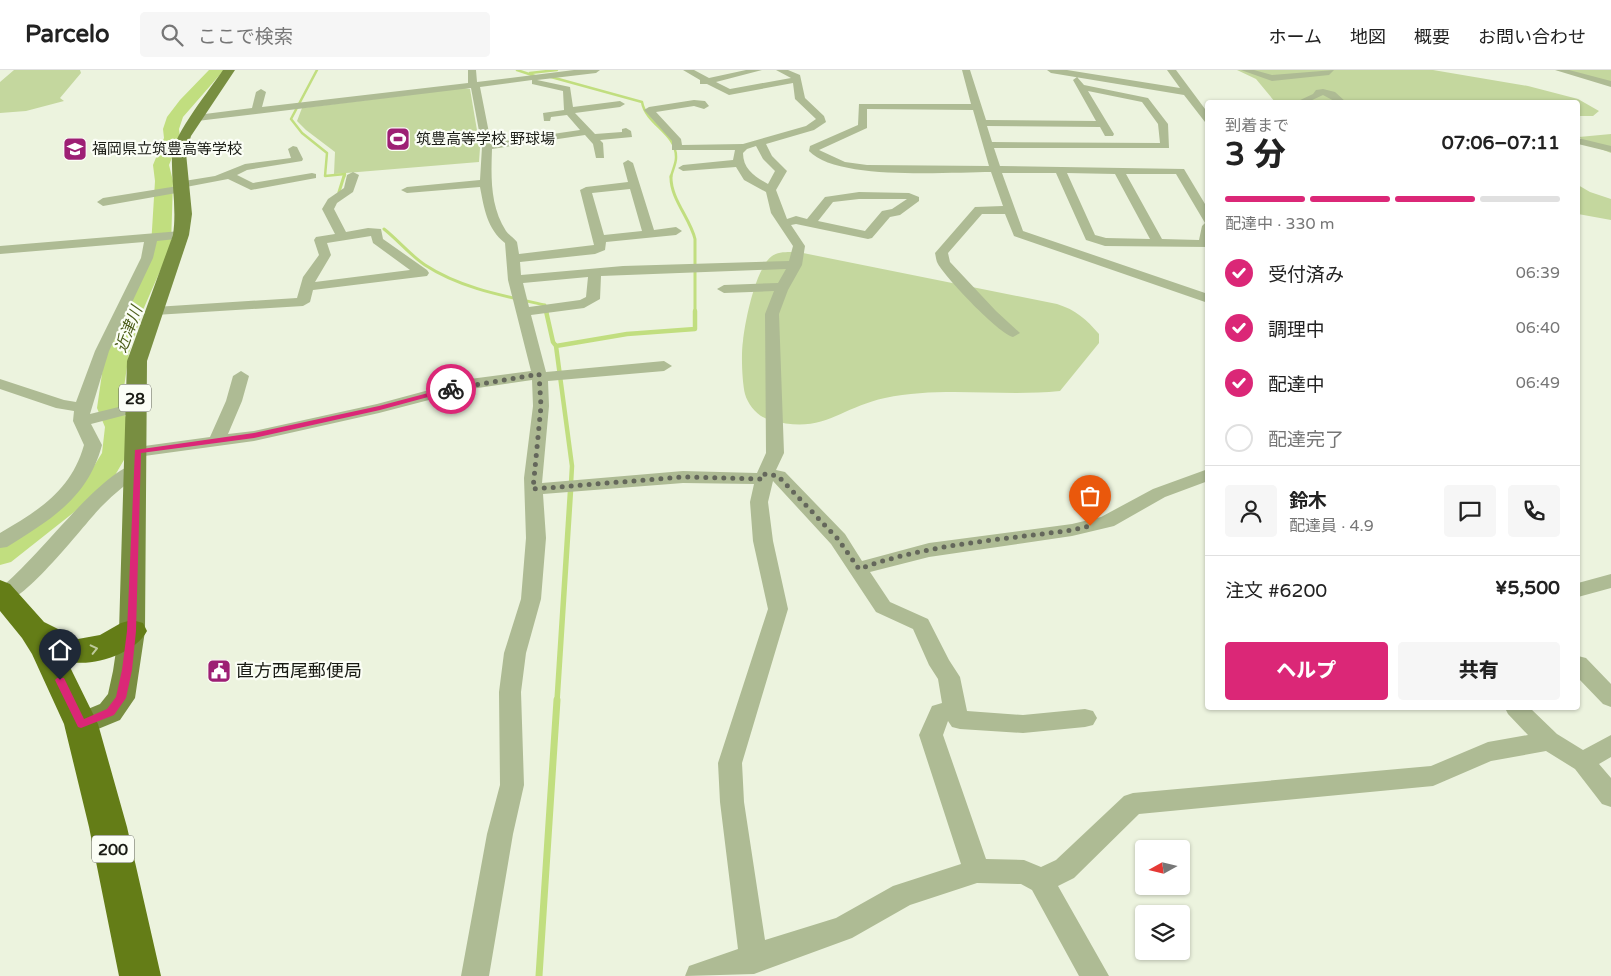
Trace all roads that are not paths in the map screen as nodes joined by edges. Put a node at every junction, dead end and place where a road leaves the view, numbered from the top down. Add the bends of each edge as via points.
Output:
1 (229, 70) edge
2 (472, 70) edge
3 (596, 70) edge
4 (687, 70) edge
5 (752, 70) edge
6 (780, 70) edge
7 (966, 70) edge
8 (1050, 70) edge
9 (1171, 70) edge
10 (1245, 70) edge
11 (1330, 70) edge
12 (1559, 70) edge
13 (565, 72) edge
14 (1073, 72) edge
15 (1292, 72) edge
16 (798, 78) junction
17 (524, 79) junction
18 (709, 81) junction
19 (696, 84) dead end
20 (1611, 84) edge
21 (475, 86) junction
22 (1082, 87) junction
23 (261, 92) dead end
24 (1186, 92) junction
25 (1308, 100) edge
26 (1339, 100) edge
27 (620, 104) dead end
28 (299, 106) joint
29 (704, 106) dead end
30 (977, 107) junction
31 (256, 111) junction
32 (569, 112) junction
33 (1205, 115) edge
34 (197, 118) junction
35 (547, 119) dead end
36 (982, 123) junction
37 (1104, 124) junction
38 (601, 125) dead end
39 (626, 131) dead end
40 (587, 132) junction
41 (1580, 141) edge
42 (760, 142) junction
43 (988, 145) junction
44 (743, 147) junction
45 (293, 149) dead end
46 (1611, 149) edge
47 (487, 151) junction
48 (515, 154) dead end
49 (600, 156) dead end
50 (1598, 158) dead end
51 (1611, 160) edge
52 (1121, 161) junction
53 (740, 163) junction
54 (628, 164) dead end
55 (684, 168) dead end
56 (994, 169) junction
57 (1060, 170) junction
58 (598, 173) dead end
59 (228, 174) junction
60 (352, 175) dead end
61 (312, 176) dead end
62 (485, 183) junction
63 (634, 185) junction
64 (182, 188) junction
65 (600, 188) junction
66 (407, 190) dead end
67 (770, 190) junction
68 (104, 202) dead end
69 (1009, 210) junction
70 (1205, 215) edge
71 (784, 223) junction
72 (810, 223) junction
73 (676, 231) dead end
74 (649, 234) junction
75 (180, 235) junction
76 (342, 236) junction
77 (151, 238) junction
78 (599, 239) junction
79 (1158, 243) junction
80 (1205, 244) edge
81 (0, 250) edge
82 (512, 259) junction
83 (795, 264) junction
84 (595, 273) junction
85 (515, 280) junction
86 (782, 287) junction
87 (307, 288) junction
88 (724, 289) dead end
89 (1205, 298) edge
90 (155, 312) junction
91 (524, 312) junction
92 (1013, 333) dead end
93 (664, 366) dead end
94 (539, 375) junction
95 (241, 376) dead end
96 (0, 384) edge
97 (129, 410) junction
98 (84, 416) junction
99 (217, 441) junction
100 (137, 460) junction
101 (1205, 475) edge
102 (765, 477) junction
103 (533, 489) junction
104 (0, 542) edge
105 (859, 569) junction
106 (1611, 582) edge
107 (1580, 590) edge
108 (4, 601) edge
109 (33, 630) junction
110 (132, 631) junction
111 (1580, 666) edge
112 (1611, 698) edge
113 (955, 710) junction
114 (1518, 710) edge
115 (1085, 718) dead end
116 (81, 724) junction
117 (1549, 741) junction
118 (1611, 745) edge
119 (1583, 762) junction
120 (1611, 796) edge
121 (978, 871) junction
122 (1041, 881) junction
123 (754, 960) junction
124 (140, 976) edge
125 (475, 976) edge
126 (700, 976) edge
127 (1095, 976) edge

1 - 34 main road, 28
2 - 21 street
3 - 13 street
4 - 18 street
5 - 18 street
6 - 16 street
7 - 30 street
8 - 14 street
9 - 24 street
10 - 15 street via 1272,78
11 - 15 street
12 - 20 street
13 - 17 street
14 - 22 street
14 - 24 street
16 - 18 street via 731,96
16 - 42 street via 800,99 821,118 821,122
17 - 21 street
17 - 32 street via 567,90
18 - 19 street
21 - 28 street
21 - 47 street
22 - 37 street
22 - 52 street via 1145,100 1163,124 1165,146
23 - 31 street
24 - 33 street
25 - 26 street via 1319,92 1332,93
27 - 32 street
28 - 31 street
29 - 44 street via 694,103 649,110 678,141 676,148
30 - 36 street
30 - 56 street via 862,106 863,126 814,150 854,166
31 - 34 street
32 - 35 street via 546,115
32 - 40 street
34 - 64 main road, 28 via 179,153
36 - 37 street
36 - 43 street
37 - 52 street
38 - 40 street
39 - 40 street via 628,135
40 - 47 street
40 - 49 street via 598,143
41 - 46 street
42 - 44 street
42 - 67 street via 767,157 782,171
43 - 52 street
43 - 56 street
44 - 53 street via 738,153
45 - 59 street via 298,158 294,161 245,167
47 - 48 street
47 - 62 street
50 - 51 street
52 - 57 street
52 - 70 street via 1180,171
52 - 79 street
53 - 55 street
53 - 67 street via 748,178
54 - 63 street
56 - 57 street
56 - 69 street
57 - 79 street via 1090,237 1105,242
58 - 65 street
59 - 61 street via 251,187
59 - 64 street
60 - 76 street via 349,190 332,200 328,209
62 - 66 street
62 - 82 street via 491,214 502,235 511,242
63 - 65 street
63 - 74 street
64 - 68 street
64 - 75 main road, 28 via 184,214
65 - 78 street via 586,190
67 - 71 street via 777,213
69 - 89 street via 1018,234
69 - 92 street via 979,210 941,253 944,263
71 - 72 street via 796,220
71 - 83 street via 799,246
72 - 72 street via 868,236 886,214 896,212 915,199 909,196 849,195 829,199
73 - 74 street
74 - 78 street
75 - 77 street
75 - 90 main road, 28
76 - 87 street via 320,240 325,255 310,277
76 - 87 street via 377,232 377,240 422,273
77 - 81 street
77 - 98 street via 147,258 102,351
78 - 82 street via 601,247 595,250
79 - 80 street
82 - 85 street
83 - 84 street
83 - 86 street
84 - 85 street
84 - 91 street via 592,299 584,304
85 - 91 street
86 - 88 street
86 - 102 street via 772,314 775,453
87 - 90 street via 302,302 295,304
90 - 97 main road, 28 via 137,361
91 - 94 street
93 - 94 street
94 - 99 street via 470,384 380,408
94 - 103 street via 541,406
95 - 99 street
96 - 98 street
97 - 98 street
97 - 100 main road, 28
98 - 104 street via 93,445 86,472 69,495
99 - 100 street
100 - 108 street via 65,532
100 - 110 main road, 28
101 - 105 street via 1159,493 1107,522 929,550
102 - 103 street via 683,477
102 - 105 street via 778,476 838,539
102 - 123 street via 759,502 763,541 778,609 730,763 732,802
103 - 125 street via 536,538 531,599 515,653 510,692 512,785
105 - 113 street via 883,607 921,624 949,677
106 - 107 street
108 - 109 highway, 200
109 -> 110 highway via 74,651 109,645
109 - 116 highway, 200
110 - 116 main road, 28 via 121,698 110,712
111 - 112 street
113 - 115 street via 960,720 1014,723
113 - 121 street via 940,713 931,735
114 - 117 street
116 - 124 highway, 200 via 108,826
117 - 119 street
117 - 122 street via 1488,752 1433,776 1133,804 1065,869
118 - 119 street
119 - 120 street
121 - 122 street via 1024,872
121 - 123 street via 903,895 842,929
122 - 127 street
123 - 126 street

